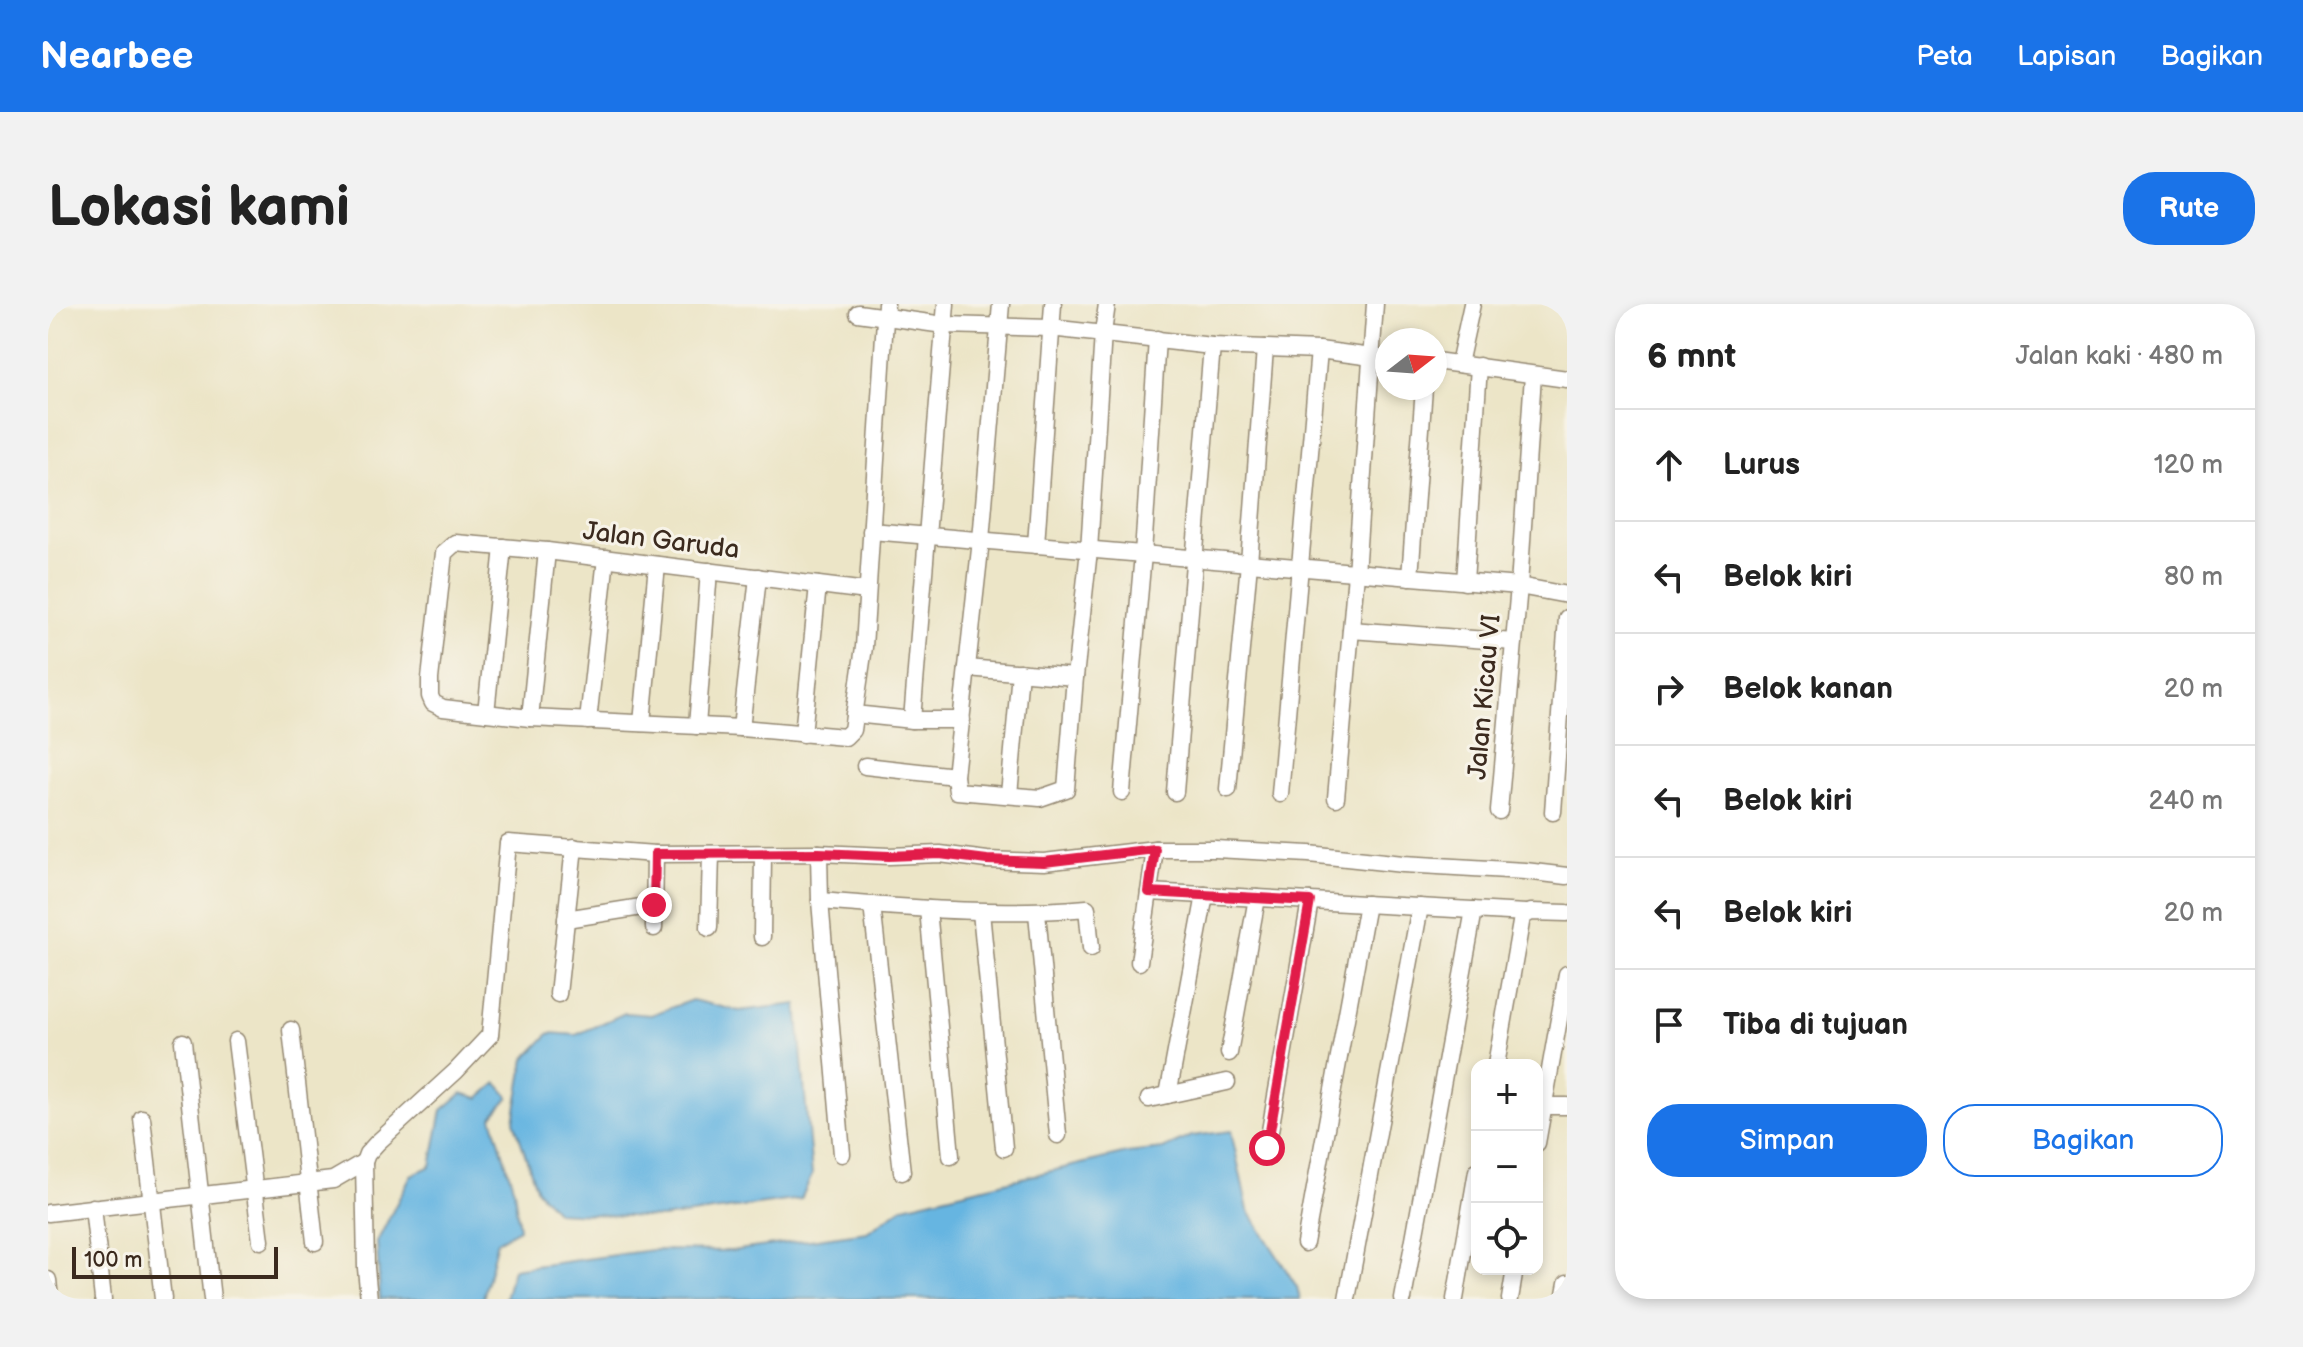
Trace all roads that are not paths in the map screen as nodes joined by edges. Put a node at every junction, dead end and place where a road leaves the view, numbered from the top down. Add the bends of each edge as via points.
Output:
1 (946, 304) edge
2 (1001, 304) edge
3 (1053, 304) edge
4 (1107, 304) edge
5 (1375, 304) edge
6 (1472, 304) edge
7 (885, 310) edge
8 (858, 313) dead end
9 (944, 325) junction
10 (999, 326) junction
11 (1050, 328) junction
12 (1377, 328) edge
13 (1103, 333) junction
14 (1157, 339) junction
15 (1212, 346) junction
16 (1265, 348) junction
17 (1319, 350) junction
18 (1375, 357) edge
19 (1447, 362) edge
20 (1459, 364) junction
21 (1479, 366) junction
22 (1533, 375) junction
23 (1567, 379) edge
24 (1375, 395) edge
25 (1423, 400) edge
26 (871, 531) junction
27 (928, 536) junction
28 (981, 540) junction
29 (1036, 545) junction
30 (503, 547) junction
31 (1089, 550) junction
32 (547, 551) junction
33 (1143, 554) junction
34 (606, 558) junction
35 (1195, 559) junction
36 (1249, 563) junction
37 (657, 565) junction
38 (1301, 568) junction
39 (709, 571) junction
40 (1356, 573) junction
41 (758, 577) junction
42 (1410, 577) junction
43 (1465, 582) junction
44 (818, 585) junction
45 (1519, 586) junction
46 (867, 591) junction
47 (1567, 595) edge
48 (1567, 618) edge
49 (1351, 630) junction
50 (1514, 642) junction
51 (967, 668) junction
52 (1020, 672) junction
53 (1075, 677) junction
54 (486, 713) junction
55 (854, 714) junction
56 (530, 718) junction
57 (912, 720) junction
58 (962, 720) junction
59 (588, 721) junction
60 (642, 723) junction
61 (697, 726) junction
62 (741, 728) junction
63 (803, 734) junction
64 (865, 766) dead end
65 (955, 776) junction
66 (1228, 789) dead end
67 (1122, 792) dead end
68 (1175, 792) dead end
69 (1280, 794) dead end
70 (1009, 795) junction
71 (1336, 798) dead end
72 (1499, 811) dead end
73 (1553, 812) dead end
74 (574, 847) junction
75 (1155, 849) junction
76 (819, 853) junction
77 (655, 854) junction
78 (711, 854) junction
79 (763, 854) junction
80 (1567, 876) edge
81 (1149, 892) junction
82 (1205, 895) junction
83 (1257, 898) junction
84 (820, 901) junction
85 (1310, 901) junction
86 (1367, 904) junction
87 (654, 905) junction
88 (872, 905) junction
89 (1420, 907) junction
90 (928, 909) junction
91 (1474, 910) junction
92 (981, 912) junction
93 (1037, 913) junction
94 (1526, 913) junction
95 (1567, 913) edge
96 (566, 919) junction
97 (654, 928) dead end
98 (709, 928) dead end
99 (762, 937) dead end
100 (1091, 948) dead end
101 (1139, 962) dead end
102 (1567, 974) edge
103 (558, 994) dead end
104 (291, 1030) dead end
105 (236, 1041) dead end
106 (183, 1042) dead end
107 (1229, 1053) dead end
108 (1497, 1059) edge
109 (1227, 1082) dead end
110 (1168, 1095) junction
111 (1149, 1099) dead end
112 (1543, 1106) joint
113 (1567, 1106) edge
114 (142, 1118) dead end
115 (1058, 1135) dead end
116 (1004, 1148) dead end
117 (1267, 1148) dead end
118 (842, 1154) dead end
119 (951, 1156) dead end
120 (363, 1168) junction
121 (902, 1172) dead end
122 (307, 1183) junction
123 (254, 1189) junction
124 (201, 1195) junction
125 (151, 1201) junction
126 (1472, 1203) edge
127 (93, 1207) junction
128 (48, 1213) edge
129 (261, 1241) dead end
130 (315, 1242) dead end
131 (1305, 1243) dead end
132 (1514, 1275) edge
133 (48, 1280) edge
134 (1567, 1283) edge
135 (50, 1299) edge
136 (103, 1299) edge
137 (163, 1299) edge
138 (212, 1299) edge
139 (369, 1299) edge
140 (1347, 1299) edge
141 (1403, 1299) edge
142 (1455, 1299) edge
143 (1510, 1299) edge
144 (1564, 1299) edge

1 - 9 street
2 - 10 street
3 - 11 street
4 - 13 street
5 - 12 street
6 - 20 street
7 - 8 street
7 - 9 street
7 - 26 street
9 - 10 street
9 - 27 street
10 - 11 street
10 - 28 street
11 - 13 street
11 - 29 street
13 - 14 street
13 - 31 street
14 - 15 street
14 - 33 street
15 - 16 street
15 - 35 street
16 - 17 street
16 - 36 street
17 - 18 street
17 - 38 street
19 - 20 street
20 - 21 street
21 - 22 street
21 - 43 street
22 - 23 street
22 - 45 street, Jalan Kicau VI
24 - 40 street
25 - 42 street
26 - 27 street
26 - 46 street
27 - 28 street
27 - 57 street
28 - 29 street
28 - 51 street
29 - 31 street
30 - 32 street, Jalan Garuda
30 - 54 street
30 - 54 street, Jalan Garuda via 455,543 444,553 430,696 443,708
31 - 33 street
31 - 53 street
32 - 34 street, Jalan Garuda
32 - 56 street
33 - 35 street
33 - 67 street
34 - 37 street, Jalan Garuda
34 - 59 street
35 - 36 street
35 - 68 street
36 - 38 street
36 - 66 street
37 - 39 street, Jalan Garuda
37 - 60 street
38 - 40 street
38 - 69 street
39 - 41 street, Jalan Garuda
39 - 61 street
40 - 42 street
40 - 49 street
41 - 44 street, Jalan Garuda
41 - 62 street
42 - 43 street
43 - 45 street
44 - 46 street, Jalan Garuda
44 - 63 street
45 - 47 street
45 - 50 street, Jalan Kicau VI
46 - 55 street
48 - 73 street
49 - 50 street
49 - 71 street
50 - 72 street, Jalan Kicau VI
51 - 52 street
51 - 58 street
52 - 53 street
52 - 70 street
53 - 70 street via 1066,789 1040,798
54 - 56 street
55 - 57 street
55 - 63 street via 845,737
56 - 59 street
57 - 58 street
58 - 65 street
59 - 60 street
60 - 61 street
61 - 62 street
62 - 63 street
64 - 65 street
65 - 70 street via 957,791
74 - 77 street
74 - 96 street
74 - 120 street via 508,843 490,1035 377,1143
75 - 76 street via 1044,862
75 - 80 street via 1309,854
75 - 81 street
76 - 79 street
76 - 84 street
77 - 78 street
77 - 87 street
78 - 79 street
78 - 98 street
79 - 99 street
81 - 82 street
81 - 101 street
82 - 83 street
82 - 110 street
83 - 85 street
83 - 107 street
84 - 88 street
84 - 118 street
85 - 86 street
85 - 117 street
86 - 89 street
86 - 131 street
87 - 96 street
87 - 97 street
88 - 90 street
88 - 121 street
89 - 91 street
89 - 140 street
90 - 92 street
90 - 119 street
91 - 94 street
91 - 141 street
92 - 93 street
92 - 116 street
93 - 100 street via 1087,908
93 - 115 street
94 - 95 street
94 - 108 street
96 - 103 street
102 - 112 street
104 - 122 street
105 - 123 street
106 - 124 street
109 - 110 street
110 - 111 street
112 - 113 street
114 - 125 street
120 - 122 street
120 - 139 street
122 - 123 street
122 - 130 street
123 - 124 street
123 - 129 street
124 - 125 street
124 - 138 street
125 - 127 street
125 - 137 street
126 - 142 street
127 - 128 street
127 - 136 street
132 - 143 street
133 - 135 street
134 - 144 street

